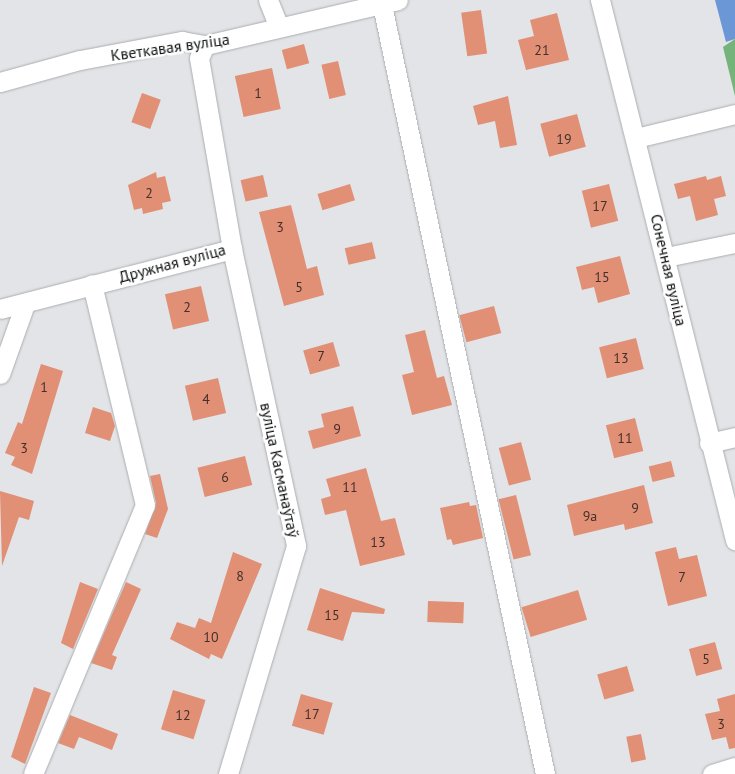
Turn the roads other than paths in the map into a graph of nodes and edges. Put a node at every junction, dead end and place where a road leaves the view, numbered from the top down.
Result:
1 (268, 0) edge
2 (600, 0) edge
3 (390, 2) edge
4 (279, 27) junction
5 (205, 45) junction
6 (0, 82) edge
7 (735, 114) edge
8 (636, 138) junction
9 (735, 243) edge
10 (232, 249) junction
11 (666, 257) junction
12 (92, 284) junction
13 (25, 304) junction
14 (0, 309) edge
15 (0, 374) edge
16 (735, 437) edge
17 (709, 443) junction
18 (735, 540) edge
19 (735, 767) edge
20 (33, 774) edge
21 (228, 774) edge
22 (545, 774) edge
23 (712, 774) edge

1 - 4 street
2 - 8 street, Сонечная вуліца
3 - 4 street, Кветкавая вуліца
3 - 22 street
4 - 5 street, Кветкавая вуліца
5 - 6 street, Кветкавая вуліца
5 - 10 street, Дружная вуліца
7 - 8 street
8 - 11 street, Сонечная вуліца
9 - 11 street
10 - 12 street, Дружная вуліца
10 - 21 street, вуліца Касманаўтаў
11 - 17 street, Сонечная вуліца
12 - 13 street, Дружная вуліца
12 - 20 street
13 - 14 street, Дружная вуліца
13 - 15 street
16 - 17 street
17 - 18 street, Сонечная вуліца
19 - 23 street

